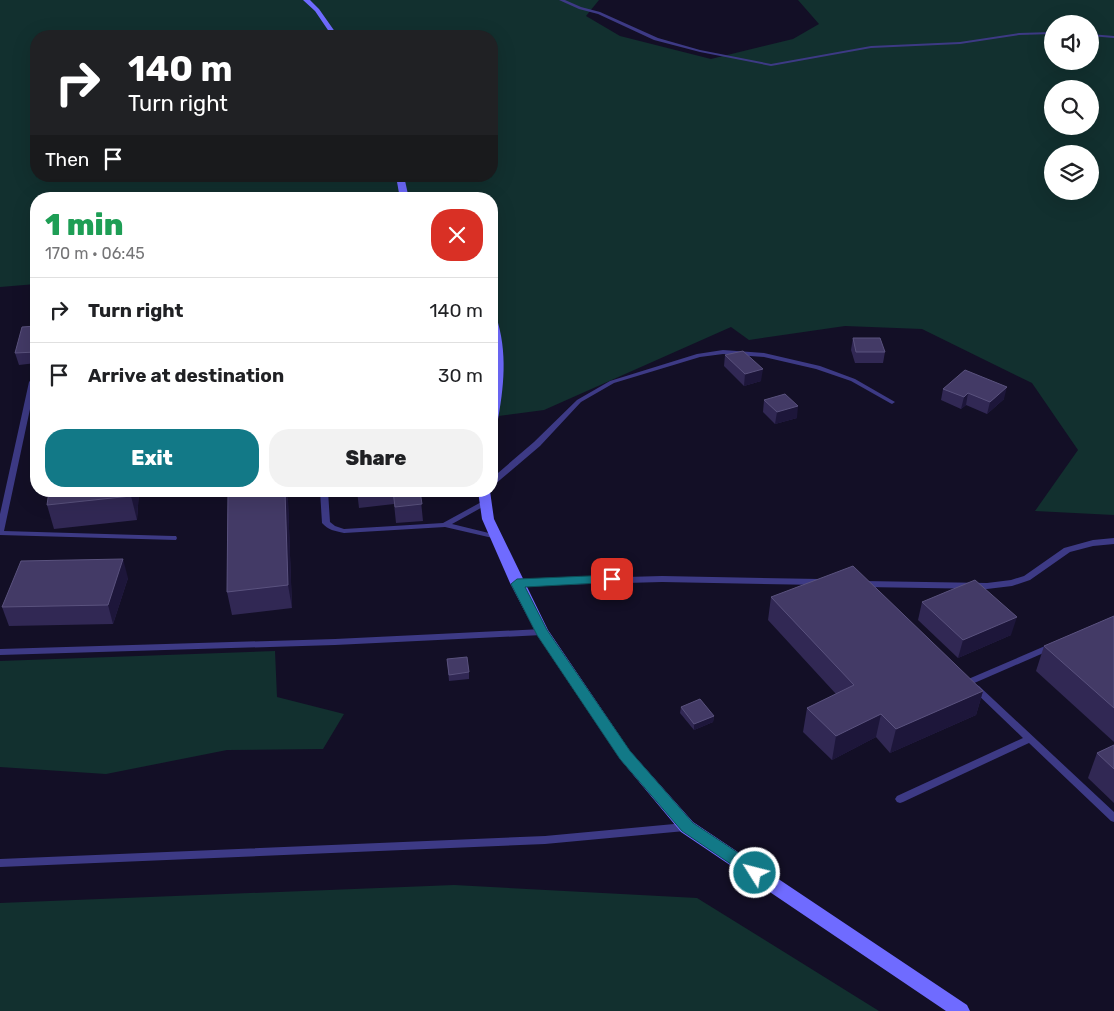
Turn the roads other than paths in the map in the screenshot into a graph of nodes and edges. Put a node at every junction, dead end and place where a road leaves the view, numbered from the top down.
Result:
1 (306, 0) edge
2 (561, 0) edge
3 (331, 30) edge
4 (1044, 33) edge
5 (1099, 36) edge
6 (1114, 37) edge
7 (498, 348) edge
8 (30, 391) edge
9 (498, 393) edge
10 (892, 402) dead end
11 (498, 477) edge
12 (324, 497) edge
13 (484, 497) edge
14 (485, 497) edge
15 (445, 525) junction
16 (0, 533) edge
17 (497, 537) junction
18 (173, 538) dead end
19 (1114, 541) edge
20 (825, 582) edge
21 (851, 583) edge
22 (517, 584) junction
23 (542, 632) junction
24 (1060, 643) edge
25 (0, 652) edge
26 (1030, 739) junction
27 (900, 799) dead end
28 (1114, 818) edge
29 (687, 827) junction
30 (0, 863) edge
31 (961, 1011) edge

1 - 3 main road
2 - 4 lane
5 - 6 lane
7 - 9 main road
8 - 16 lane
10 - 11 lane
12 - 15 lane
13 - 15 lane
14 - 17 main road
15 - 17 lane
16 - 18 lane
17 - 22 main road
19 - 21 lane
20 - 22 lane
22 - 23 main road
23 - 25 lane
23 - 29 main road
24 - 26 lane
26 - 27 lane
26 - 28 lane
29 - 30 lane
29 - 31 main road

